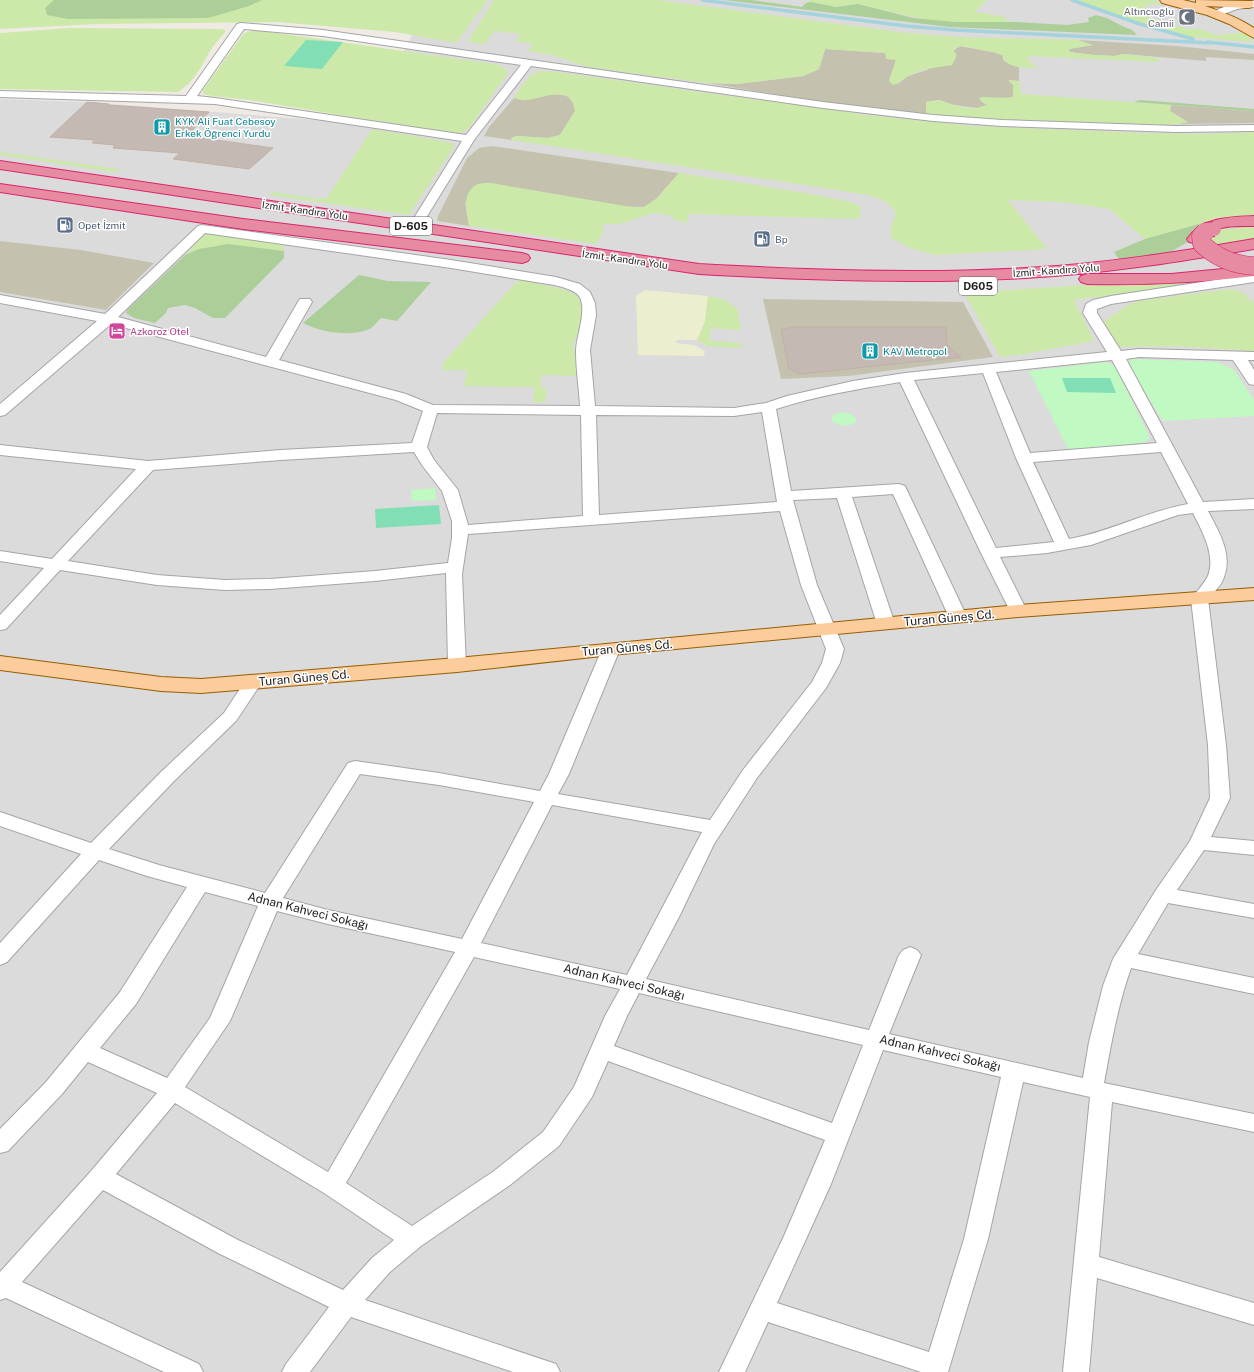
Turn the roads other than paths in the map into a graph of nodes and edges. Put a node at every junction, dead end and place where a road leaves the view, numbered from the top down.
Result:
1 (1166, 0) edge
2 (1185, 1) edge
3 (1251, 9) edge
4 (1225, 13) junction
5 (1254, 26) edge
6 (1254, 34) edge
7 (528, 63) junction
8 (0, 94) edge
9 (189, 98) junction
10 (1254, 128) edge
11 (470, 140) junction
12 (0, 161) edge
13 (0, 165) edge
14 (36, 170) junction
15 (0, 177) edge
16 (0, 188) edge
17 (1254, 222) edge
18 (415, 226) junction
19 (1254, 244) edge
20 (1254, 256) edge
21 (532, 259) junction
22 (1149, 261) junction
23 (1254, 266) edge
24 (1254, 272) edge
25 (786, 274) joint
26 (1254, 278) edge
27 (1080, 279) junction
28 (700, 280) joint
29 (0, 299) edge
30 (305, 302) dead end
31 (108, 318) junction
32 (1117, 355) junction
33 (1238, 356) junction
34 (1254, 356) edge
35 (271, 361) junction
36 (988, 369) junction
37 (905, 377) junction
38 (1254, 381) edge
39 (768, 407) junction
40 (431, 409) junction
41 (588, 411) junction
42 (0, 412) edge
43 (419, 447) junction
44 (1167, 447) junction
45 (0, 450) edge
46 (1024, 458) junction
47 (148, 466) junction
48 (843, 493) junction
49 (785, 501) junction
50 (1254, 504) edge
51 (1199, 507) junction
52 (591, 520) junction
53 (460, 530) junction
54 (1064, 545) junction
55 (989, 553) junction
56 (0, 556) edge
57 (57, 564) junction
58 (456, 566) junction
59 (1254, 594) edge
60 (1199, 599) junction
61 (1018, 611) junction
62 (958, 617) junction
63 (0, 624) edge
64 (886, 624) junction
65 (828, 629) junction
66 (611, 649) junction
67 (0, 663) edge
68 (457, 665) junction
69 (253, 682) junction
70 (546, 798) junction
71 (4, 826) edge
72 (715, 828) junction
73 (1199, 843) junction
74 (1254, 848) edge
75 (94, 851) junction
76 (200, 884) junction
77 (1163, 895) junction
78 (270, 902) junction
79 (1254, 911) edge
80 (468, 948) junction
81 (910, 955) dead end
82 (0, 957) edge
83 (1124, 959) junction
84 (633, 984) junction
85 (1254, 986) edge
86 (876, 1038) junction
87 (602, 1050) junction
88 (85, 1051) junction
89 (1014, 1070) junction
90 (171, 1090) junction
91 (1097, 1090) junction
92 (1254, 1123) edge
93 (839, 1134) junction
94 (0, 1144) edge
95 (100, 1177) junction
96 (332, 1186) junction
97 (412, 1239) junction
98 (1086, 1264) junction
99 (1, 1285) edge
100 (346, 1304) junction
101 (762, 1309) junction
102 (1254, 1314) edge
103 (190, 1372) edge
104 (295, 1372) edge
105 (545, 1372) edge
106 (732, 1372) edge
107 (1076, 1372) edge

1 - 4 main road
2 - 3 main road
2 - 4 main road
3 - 4 street
4 - 5 main road
4 - 6 main road
7 - 9 street
7 - 10 street
7 - 11 street
8 - 9 street
9 - 11 street
11 - 18 street
12 - 14 highway
13 - 14 highway, İzmit - Kandıra Yolu / D-605
14 - 18 highway, İzmit - Kandıra Yolu / D-605
15 - 21 highway, İzmit - Kandıra Yolu / D-605
16 - 21 highway
17 - 22 highway
17 - 23 highway, bridge
18 - 25 highway, İzmit - Kandıra Yolu / D-605
19 - 22 highway, İzmit - Kandıra Yolu / D605
20 - 27 highway, İzmit - Kandıra Yolu / D605
21 - 28 highway, İzmit - Kandıra Yolu / D-605
22 - 25 highway, İzmit - Kandıra Yolu / D605
24 - 27 highway
26 - 32 street
27 - 28 highway, İzmit - Kandıra Yolu / D605
29 - 31 street
30 - 35 street
31 - 35 street
31 - 41 street
31 - 42 street
32 - 33 street
32 - 36 street
32 - 44 street
33 - 34 street
33 - 38 street
35 - 40 street
36 - 37 street
36 - 46 street
37 - 39 street
37 - 55 street
39 - 41 street
39 - 49 street
40 - 41 street
40 - 43 street
41 - 52 street
43 - 47 street
43 - 53 street
44 - 46 street
44 - 51 street
45 - 47 street
46 - 54 street
47 - 57 street
48 - 49 street
48 - 62 street
48 - 64 street
49 - 52 street
49 - 65 street
50 - 51 street
51 - 54 street
51 - 60 street
52 - 53 street
53 - 58 street
54 - 55 street
55 - 61 street
56 - 57 street
57 - 58 street
57 - 63 street
58 - 68 street
59 - 60 main road, Turan Güneş Cd.
60 - 61 main road, Turan Güneş Cd.
60 - 73 street
61 - 62 main road, Turan Güneş Cd.
62 - 64 main road, Turan Güneş Cd.
64 - 65 main road, Turan Güneş Cd.
65 - 66 main road, Turan Güneş Cd.
65 - 72 street
66 - 68 main road, Turan Güneş Cd.
66 - 70 street
67 - 69 main road, Turan Güneş Cd.
68 - 69 main road, Turan Güneş Cd.
69 - 75 street
70 - 72 street
70 - 78 street
70 - 80 street
71 - 75 street, Adnan Kahveci Sokağı
72 - 84 street
73 - 74 street
73 - 77 street
75 - 76 street, Adnan Kahveci Sokağı
75 - 82 street
76 - 78 street, Adnan Kahveci Sokağı
76 - 88 street
77 - 79 street
77 - 83 street
78 - 80 street, Adnan Kahveci Sokağı
78 - 90 street
80 - 84 street, Adnan Kahveci Sokağı
80 - 96 street
81 - 86 street
83 - 85 street
83 - 91 street
84 - 86 street, Adnan Kahveci Sokağı
84 - 87 street
86 - 89 street, Adnan Kahveci Sokağı
86 - 93 street
87 - 93 street
87 - 97 street
88 - 90 street
88 - 94 street
89 - 91 street, Adnan Kahveci Sokağı
89 - 101 street
90 - 95 street
90 - 96 street
91 - 92 street, Adnan Kahveci Sokağı
91 - 98 street
93 - 101 street
95 - 99 street
95 - 100 street
96 - 97 street
97 - 100 street
98 - 102 street
98 - 107 street
99 - 103 street
100 - 104 street
100 - 105 street
101 - 106 street

